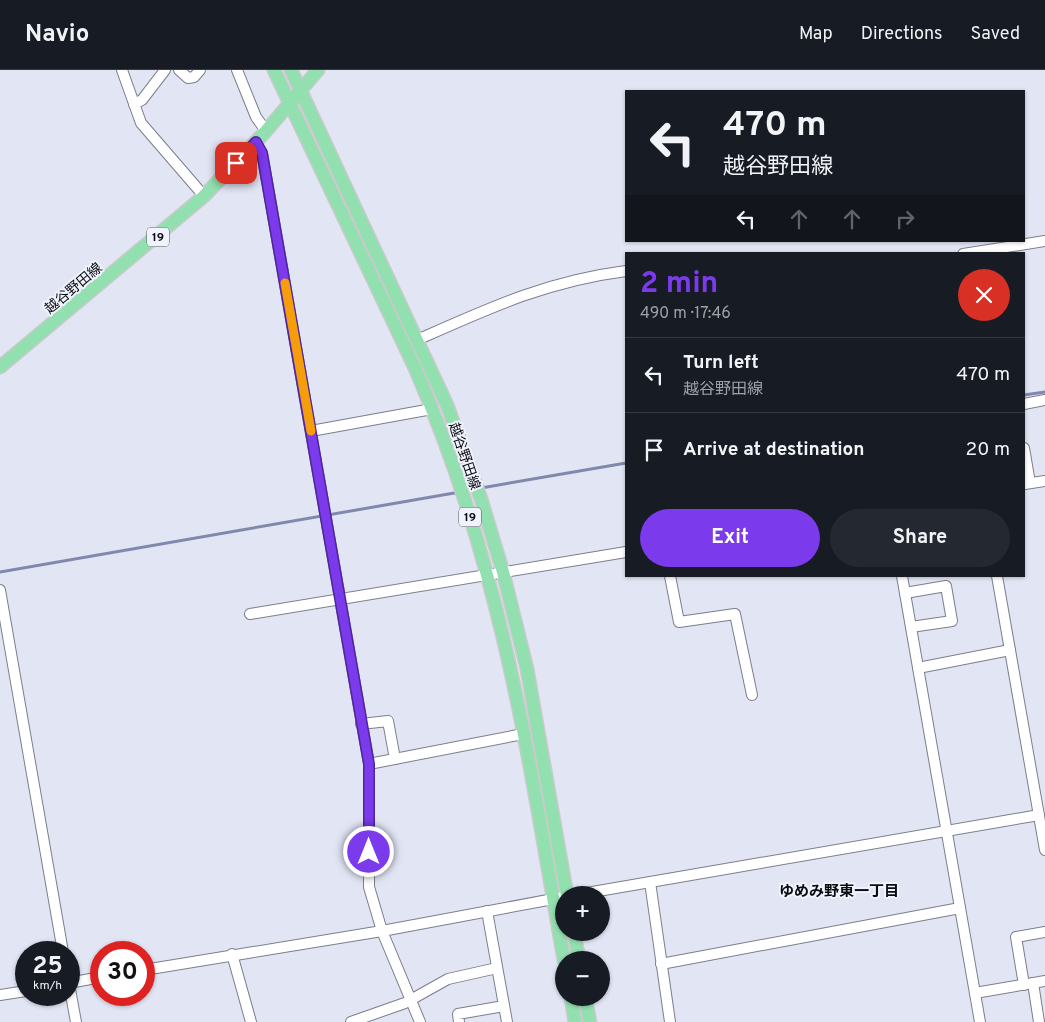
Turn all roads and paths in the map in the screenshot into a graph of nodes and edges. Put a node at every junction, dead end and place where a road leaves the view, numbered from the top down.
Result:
1 (122, 70) edge
2 (165, 70) edge
3 (179, 70) edge
4 (200, 70) edge
5 (237, 70) edge
6 (274, 70) edge
7 (291, 70) edge
8 (318, 70) edge
9 (301, 90) junction
10 (290, 102) junction
11 (134, 104) junction
12 (266, 131) junction
13 (256, 142) junction
14 (204, 196) junction
15 (1045, 241) edge
16 (976, 252) edge
17 (625, 271) edge
18 (417, 340) junction
19 (0, 368) edge
20 (1045, 400) edge
21 (1025, 404) edge
22 (432, 409) junction
23 (311, 431) junction
24 (1025, 460) edge
25 (1045, 481) edge
26 (1027, 484) edge
27 (625, 552) edge
28 (503, 572) junction
29 (487, 574) junction
30 (670, 577) edge
31 (902, 577) edge
32 (997, 577) edge
33 (0, 590) edge
34 (905, 593) junction
35 (338, 599) junction
36 (250, 614) dead end
37 (911, 627) junction
38 (1010, 650) junction
39 (11, 655) junction
40 (0, 658) edge
41 (918, 668) junction
42 (752, 695) dead end
43 (362, 724) junction
44 (524, 734) junction
45 (395, 759) junction
46 (369, 764) junction
47 (1039, 815) junction
48 (947, 832) junction
49 (1045, 850) edge
50 (650, 882) junction
51 (556, 886) edge
52 (565, 886) edge
53 (610, 889) edge
54 (555, 899) edge
55 (960, 908) junction
56 (487, 911) junction
57 (382, 931) junction
58 (1045, 932) edge
59 (61, 941) edge
60 (232, 954) junction
61 (661, 964) junction
62 (155, 968) edge
63 (497, 968) junction
64 (1045, 981) edge
65 (1028, 984) junction
66 (15, 992) edge
67 (976, 993) junction
68 (0, 995) edge
69 (412, 999) junction
70 (73, 1006) edge
71 (504, 1006) junction
72 (572, 1006) edge
73 (587, 1006) edge
74 (76, 1022) edge
75 (251, 1022) edge
76 (351, 1022) edge
77 (420, 1022) edge
78 (460, 1022) edge
79 (507, 1022) edge
80 (575, 1022) edge
81 (590, 1022) edge
82 (670, 1022) edge
83 (980, 1022) edge
84 (1039, 1022) edge

1 - 11 street
2 - 11 street
3 - 4 street
5 - 12 street
6 - 10 main road, 越谷野田線 / 19
7 - 9 main road, 越谷野田線 / 19
8 - 9 main road
9 - 10 main road, 越谷野田線 / 19
9 - 18 main road, 越谷野田線 / 19
10 - 12 main road, 越谷野田線 / 19
10 - 22 main road, 越谷野田線 / 19
11 - 14 street
12 - 13 main road, 越谷野田線 / 19
13 - 14 main road, 越谷野田線 / 19
13 - 23 street
14 - 19 main road, 越谷野田線 / 19
15 - 16 street
17 - 18 street
18 - 28 main road, 越谷野田線 / 19
20 - 21 street
22 - 23 street
22 - 29 main road, 越谷野田線 / 19
23 - 35 street
24 - 26 street
25 - 26 street
27 - 28 street
28 - 29 street
28 - 52 main road, 越谷野田線 / 19
29 - 35 street
29 - 44 main road, 越谷野田線 / 19
30 - 42 street
31 - 34 street
32 - 38 street
33 - 39 street
34 - 37 street
34 - 37 street
35 - 36 street
35 - 43 street
37 - 41 street
38 - 41 street
38 - 47 street
39 - 40 street
39 - 59 street
41 - 48 street
43 - 45 street
43 - 46 street
44 - 45 street
44 - 51 main road, 越谷野田線 / 19
45 - 46 street
46 - 57 street
47 - 48 street
47 - 49 street
48 - 50 street
48 - 55 street
50 - 53 street
50 - 61 street
54 - 56 street
55 - 61 street
55 - 67 street
56 - 57 street
56 - 63 street
57 - 60 street
57 - 69 street
58 - 65 street
60 - 62 street
60 - 75 street
61 - 82 street
63 - 69 street
63 - 71 street
64 - 65 street
65 - 67 street
65 - 84 street
66 - 68 street
67 - 83 street
69 - 76 street
69 - 77 street
70 - 74 street
71 - 78 street
71 - 79 street
72 - 80 main road
73 - 81 main road

